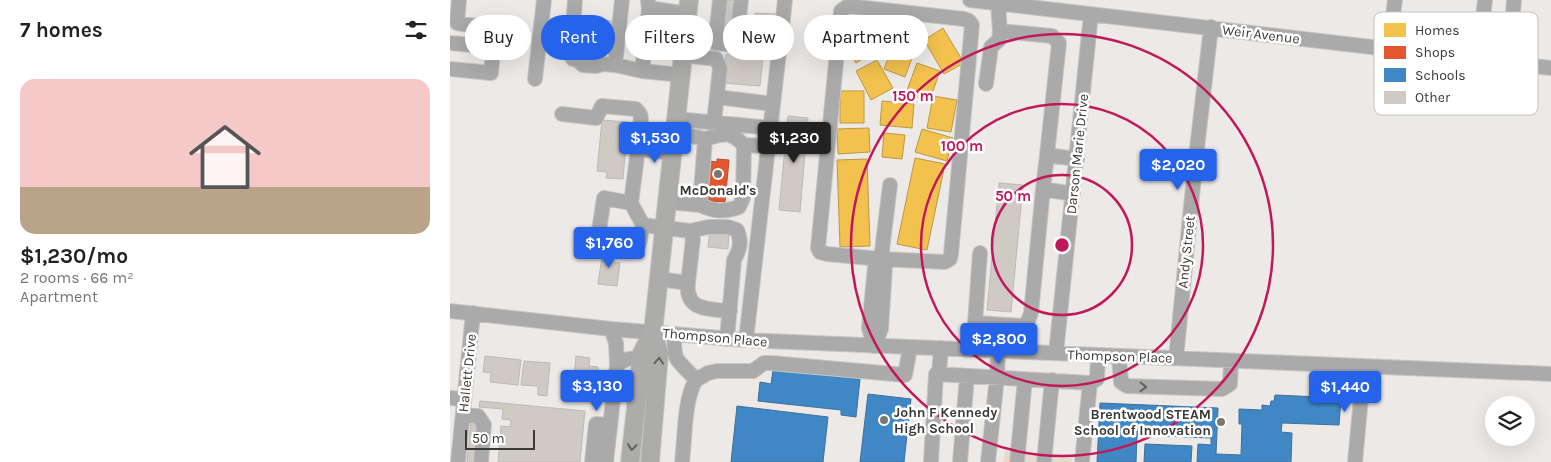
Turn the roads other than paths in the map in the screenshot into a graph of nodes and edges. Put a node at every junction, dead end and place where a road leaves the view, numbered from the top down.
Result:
1 (460, 0) edge
2 (544, 0) edge
3 (575, 0) edge
4 (622, 0) edge
5 (782, 0) edge
6 (970, 0) edge
7 (995, 2) edge
8 (648, 4) edge
9 (688, 7) edge
10 (1091, 14) junction
11 (457, 24) junction
12 (465, 25) edge
13 (1210, 27) junction
14 (1000, 31) junction
15 (453, 43) edge
16 (1374, 48) edge
17 (492, 60) edge
18 (682, 60) edge
19 (713, 60) edge
20 (595, 61) junction
21 (1538, 66) edge
22 (1551, 68) edge
23 (450, 69) edge
24 (642, 70) junction
25 (681, 75) junction
26 (535, 79) dead end
27 (986, 84) dead end
28 (717, 97) junction
29 (773, 104) junction
30 (562, 114) dead end
31 (714, 122) junction
32 (676, 126) junction
33 (771, 128) junction
34 (705, 139) junction
35 (744, 145) junction
36 (769, 146) junction
37 (638, 149) junction
38 (673, 153) junction
39 (1047, 155) junction
40 (1077, 158) junction
41 (890, 185) dead end
42 (1043, 189) junction
43 (1073, 194) junction
44 (667, 202) junction
45 (631, 203) junction
46 (700, 206) junction
47 (739, 206) junction
48 (761, 212) junction
49 (643, 225) junction
50 (665, 228) junction
51 (690, 231) junction
52 (980, 253) dead end
53 (881, 259) junction
54 (659, 279) junction
55 (688, 283) junction
56 (450, 311) edge
57 (730, 311) junction
58 (473, 313) junction
59 (975, 323) junction
60 (611, 329) junction
61 (654, 332) junction
62 (674, 334) junction
63 (727, 339) junction
64 (746, 340) junction
65 (874, 346) junction
66 (910, 348) junction
67 (941, 348) junction
68 (971, 350) junction
69 (998, 351) junction
70 (1056, 354) junction
71 (1098, 356) junction
72 (1119, 357) junction
73 (1176, 358) junction
74 (641, 359) junction
75 (1231, 361) junction
76 (617, 365) junction
77 (1364, 366) junction
78 (938, 374) junction
79 (1551, 374) edge
80 (967, 376) junction
81 (997, 377) junction
82 (1025, 379) junction
83 (696, 380) junction
84 (1052, 380) junction
85 (1090, 383) junction
86 (457, 398) edge
87 (463, 415) junction
88 (610, 425) junction
89 (455, 460) edge
90 (481, 462) edge
91 (592, 462) edge
92 (606, 462) edge
93 (630, 462) edge
94 (650, 462) edge
95 (682, 462) edge
96 (931, 462) edge
97 (960, 462) edge
98 (988, 462) edge
99 (1017, 462) edge
100 (1044, 462) edge
101 (1082, 462) edge
102 (1355, 462) edge

1 - 11 street
2 - 26 street
3 - 20 street
4 - 20 street
5 - 29 street
6 - 7 street, Weir Avenue
7 - 10 street, Weir Avenue
7 - 14 street
8 - 9 street
8 - 24 street
10 - 13 street, Weir Avenue
10 - 40 street, Darson Marie Drive
11 - 12 street
11 - 15 street
13 - 16 street, Weir Avenue
13 - 73 street, Andy Street
14 - 27 street
14 - 39 street
17 - 23 street
18 - 25 main road
19 - 28 street
20 - 24 street
21 - 22 street, Weir Avenue
24 - 25 street
25 - 32 main road
28 - 29 street
28 - 31 street
29 - 33 street
30 - 37 street
31 - 32 street
31 - 33 street
32 - 34 street
32 - 38 main road
33 - 36 street
34 - 35 street
34 - 46 street
35 - 36 street
35 - 47 street
36 - 48 street
37 - 38 street
37 - 45 street
38 - 44 main road
39 - 40 street
39 - 42 street
40 - 43 street, Darson Marie Drive
41 - 53 street
42 - 43 street
42 - 59 street
43 - 70 street, Darson Marie Drive
44 - 46 street
44 - 50 main road
45 - 49 street
45 - 49 street
46 - 47 street
47 - 48 street
48 - 64 street
49 - 50 street
50 - 51 street
50 - 54 main road
51 - 55 street
51 - 57 street
52 - 59 street
53 - 53 street
53 - 65 street
54 - 55 street
54 - 61 main road
55 - 57 street
56 - 58 street, Thompson Place
57 - 63 street
58 - 60 street, Thompson Place
58 - 86 street, Hallett Drive
59 - 68 street
60 - 61 street, Thompson Place
60 - 76 street
61 - 62 street, Thompson Place
61 - 74 main road
94 -> 61 main road
62 - 63 street, Thompson Place
62 - 83 street
63 - 64 street, Thompson Place
64 - 65 street, Thompson Place
65 - 66 street, Thompson Place
66 - 67 street, Thompson Place
66 - 83 street
67 - 68 street, Thompson Place
67 - 78 street
68 - 69 street, Thompson Place
69 - 70 street, Thompson Place
69 - 81 street
70 - 71 street, Thompson Place
71 - 72 street, Thompson Place
71 - 85 street
72 - 73 street, Thompson Place
72 -> 75 street
73 - 75 street, Thompson Place
74 - 76 street
74 -> 93 main road
75 - 77 street, Thompson Place
76 - 88 street
77 - 79 street, Thompson Place
77 - 102 street
78 - 80 street
78 - 96 street
80 - 81 street
80 - 97 street
81 - 82 street
81 - 98 street
82 - 84 street
82 - 99 street
83 - 95 street
84 - 85 street
84 - 100 street
85 - 101 street
86 - 87 street, Hallett Drive
87 - 89 street, Hallett Drive
87 - 90 street
88 - 91 street
88 - 92 street

